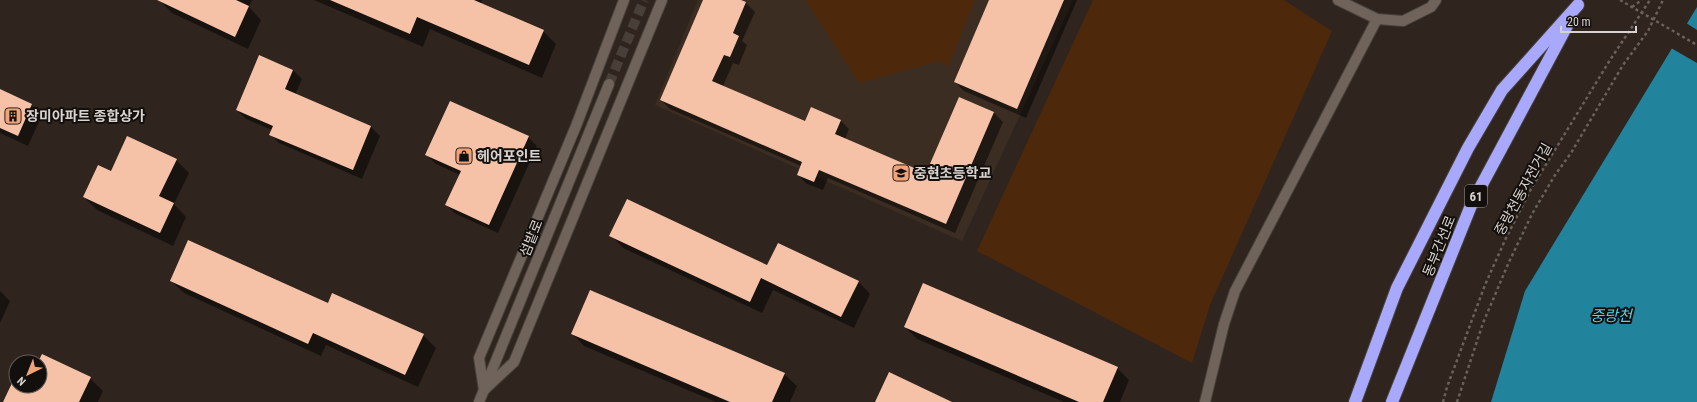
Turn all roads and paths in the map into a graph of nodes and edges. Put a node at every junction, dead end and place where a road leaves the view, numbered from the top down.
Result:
1 (624, 0) edge
2 (662, 0) edge
3 (1338, 0) edge
4 (1436, 0) edge
5 (1620, 0) edge
6 (1642, 0) edge
7 (1650, 0) edge
8 (1664, 0) edge
9 (1579, 2) edge
10 (1632, 7) junction
11 (1377, 19) junction
12 (1697, 45) edge
13 (609, 84) tunnel mouth
14 (484, 390) junction
15 (479, 402) edge
16 (1205, 402) edge
17 (1355, 402) edge
18 (1392, 402) edge
19 (1443, 402) edge
20 (1457, 402) edge

1 - 14 main road
2 - 14 main road
3 - 11 main road
4 - 11 main road
5 - 10 path, bridge
6 - 10 path
7 - 19 path, 중랑천동자전거길
8 - 20 path
9 - 17 highway
9 - 18 highway, 동부간선로 / 61
10 - 12 path, bridge
11 - 16 main road
13 - 14 main road, 섬밭로
14 - 15 main road, 섬밭로

